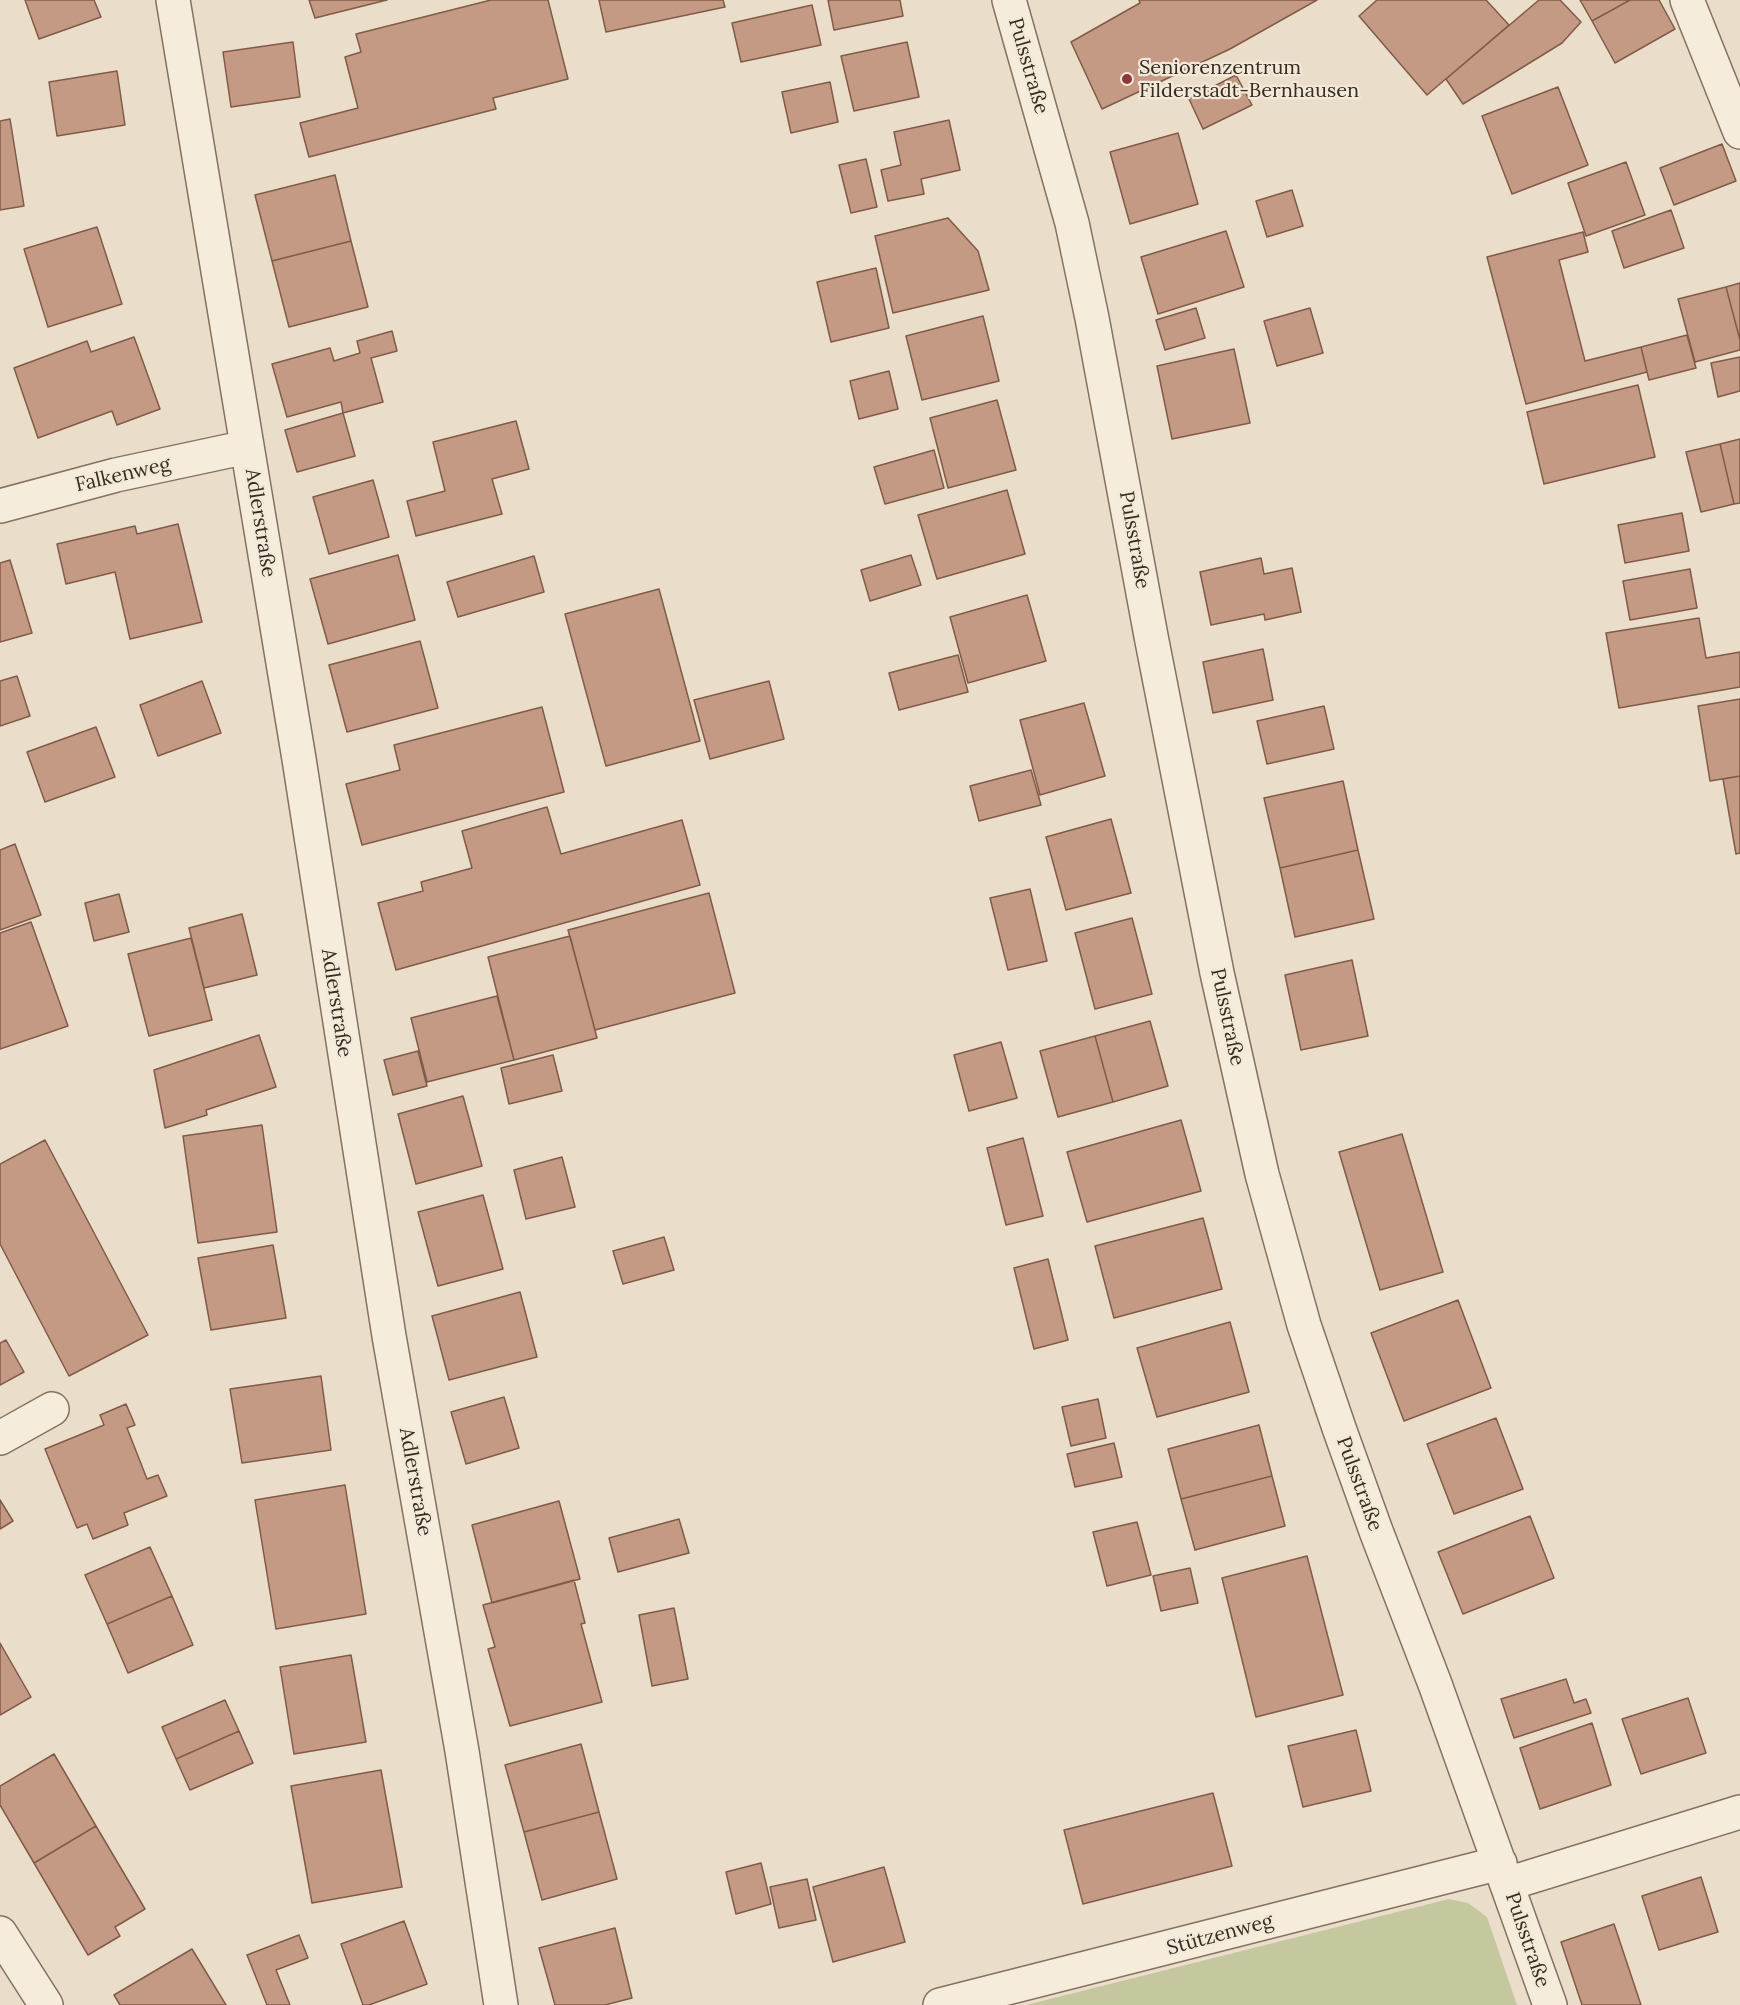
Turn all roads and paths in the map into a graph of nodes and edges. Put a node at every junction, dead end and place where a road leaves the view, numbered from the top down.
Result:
1 (173, 0) edge
2 (1009, 0) edge
3 (1687, 0) edge
4 (1740, 132) edge
5 (247, 447) junction
6 (0, 506) edge
7 (52, 1409) dead end
8 (0, 1438) edge
9 (1740, 1812) edge
10 (1504, 1874) junction
11 (0, 1934) edge
12 (46, 2005) edge
13 (501, 2005) edge
14 (939, 2005) edge
15 (1550, 2005) edge

1 - 5 street, Adlerstraße
2 - 10 street, Pulsstraße
3 - 4 street
5 - 6 street, Falkenweg
5 - 13 street, Adlerstraße
7 - 8 street
9 - 10 street, Stützenweg
10 - 14 street, Stützenweg
10 - 15 street, Pulsstraße
11 - 12 street

